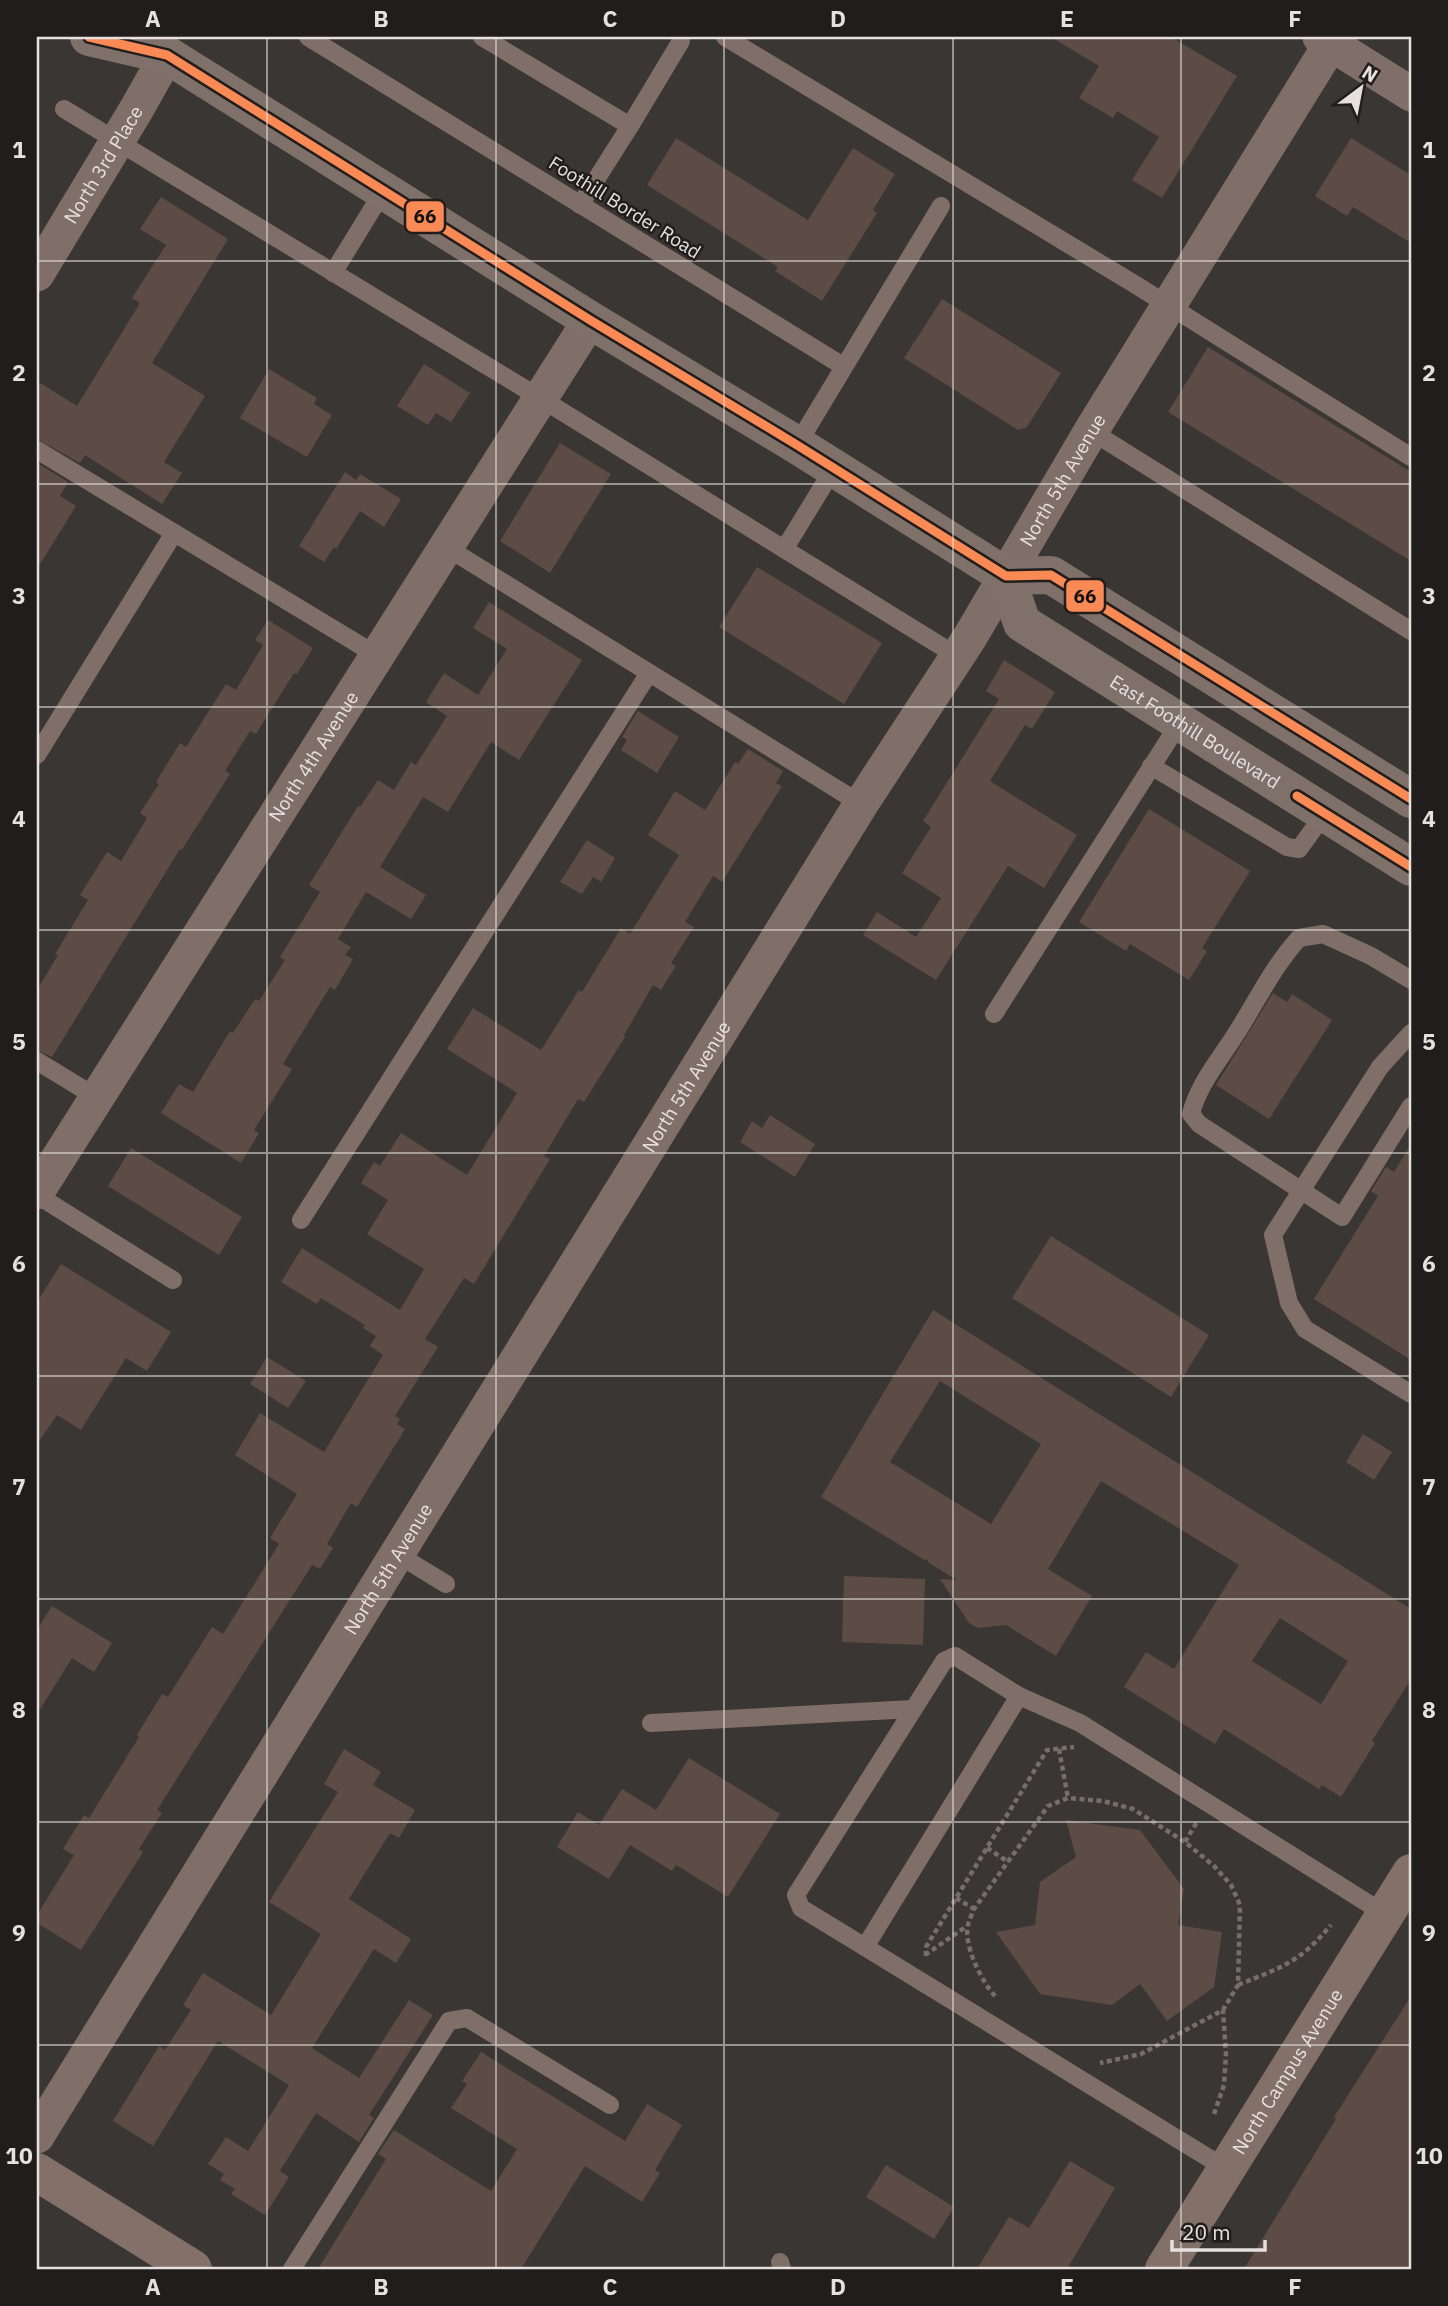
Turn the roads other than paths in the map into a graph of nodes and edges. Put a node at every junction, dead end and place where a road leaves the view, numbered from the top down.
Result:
1 (89, 37) edge
2 (308, 37) edge
3 (482, 37) edge
4 (725, 37) edge
5 (1328, 39) edge
6 (681, 41) dead end
7 (331, 43) edge
8 (160, 46) edge
9 (1411, 94) edge
10 (64, 109) dead end
11 (630, 127) junction
12 (117, 141) junction
13 (384, 190) junction
14 (580, 205) junction
15 (941, 206) dead end
16 (333, 273) junction
17 (37, 274) edge
18 (1168, 305) junction
19 (590, 320) junction
20 (843, 366) junction
21 (540, 398) junction
22 (1091, 431) junction
23 (797, 445) junction
24 (37, 450) edge
25 (1411, 457) edge
26 (834, 468) junction
27 (174, 533) junction
28 (446, 547) junction
29 (785, 548) junction
30 (1006, 576) junction
31 (1411, 631) edge
32 (378, 656) junction
33 (957, 656) junction
34 (649, 673) junction
35 (1180, 722) junction
36 (37, 755) edge
37 (1151, 766) junction
38 (1411, 799) edge
39 (861, 804) junction
40 (1325, 813) junction
41 (1411, 867) edge
42 (1411, 980) edge
43 (994, 1014) dead end
44 (1411, 1033) edge
45 (37, 1061) edge
46 (96, 1097) junction
47 (1411, 1106) edge
48 (1301, 1191) junction
49 (37, 1194) edge
50 (301, 1220) dead end
51 (173, 1280) dead end
52 (1411, 1394) edge
53 (397, 1554) junction
54 (446, 1584) dead end
55 (1019, 1696) junction
56 (912, 1709) junction
57 (652, 1723) dead end
58 (1411, 1872) edge
59 (1385, 1914) junction
60 (865, 1947) junction
61 (610, 2105) dead end
62 (37, 2136) edge
63 (1225, 2168) junction
64 (37, 2172) edge
65 (194, 2269) edge
66 (292, 2269) edge
67 (1164, 2269) edge

1 - 8 main road
2 - 7 lane, Foothill Border Road
3 - 11 lane
4 - 18 lane
5 - 9 street
5 - 18 street, North 5th Avenue
6 - 11 lane
7 - 14 lane, Foothill Border Road
8 - 12 street, North 3rd Place
8 - 13 main road
10 - 12 lane
11 - 14 lane
12 - 16 lane
12 - 17 street, North 3rd Place
13 - 16 lane
13 - 19 main road
14 - 20 lane, Foothill Border Road
15 - 20 lane
16 - 21 lane
18 - 22 street, North 5th Avenue
18 - 25 lane
19 - 21 street, North 4th Avenue
19 - 23 main road
20 - 23 lane
21 - 28 street, North 4th Avenue
21 - 29 lane
22 - 30 street, North 5th Avenue
22 - 31 lane
23 - 26 main road
24 - 27 lane
26 - 29 lane
26 - 30 main road
27 - 32 lane
27 - 36 lane
28 - 32 street, North 4th Avenue
28 - 34 lane
29 - 33 lane
30 - 33 street, North 5th Avenue
30 - 35 main road, East Foothill Boulevard
30 - 38 main road
32 - 46 street, North 4th Avenue
33 - 39 street, North 5th Avenue
34 - 39 lane
34 - 50 lane
35 - 37 lane
35 - 40 main road, East Foothill Boulevard
37 - 40 lane
37 - 43 lane
39 - 53 street, North 5th Avenue
40 - 41 main road, East Foothill Boulevard
42 - 48 lane
44 - 48 lane
45 - 46 lane
46 - 49 street, North 4th Avenue
47 - 48 lane
48 - 52 lane
49 - 51 lane
53 - 54 lane
53 - 62 street, North 5th Avenue
55 - 56 lane
55 - 59 lane
55 - 60 lane
56 - 57 lane
56 - 60 lane
58 - 59 street, North Campus Avenue
59 - 63 street, North Campus Avenue
60 - 63 lane
61 - 66 lane
63 - 67 street, North Campus Avenue
64 - 65 street

